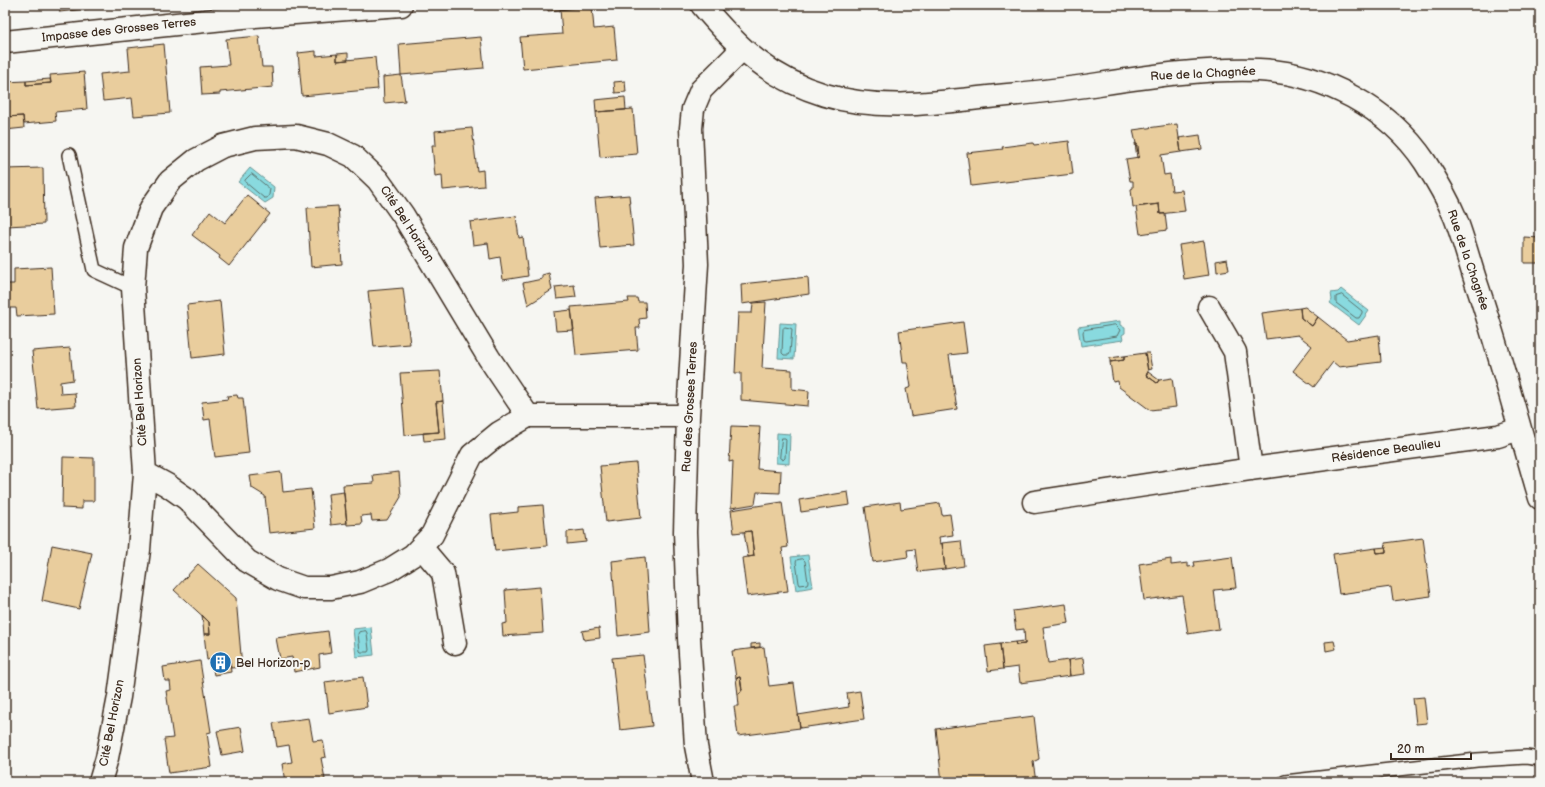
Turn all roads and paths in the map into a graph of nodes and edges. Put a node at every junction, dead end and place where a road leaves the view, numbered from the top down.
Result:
1 (401, 5) edge
2 (702, 5) edge
3 (5, 42) edge
4 (742, 50) junction
5 (69, 155) dead end
6 (133, 288) junction
7 (1209, 306) dead end
8 (528, 416) junction
9 (688, 416) junction
10 (1519, 429) junction
11 (1252, 469) junction
12 (145, 473) junction
13 (1540, 498) edge
14 (1034, 502) dead end
15 (421, 547) junction
16 (455, 643) dead end
17 (1540, 759) edge
18 (100, 782) edge
19 (703, 782) edge
20 (1285, 782) edge

1 - 3 street, Impasse des Grosses Terres
2 - 4 street, Rue de la Chagnée
4 - 9 street, Rue des Grosses Terres
4 - 10 street, Rue de la Chagnée
5 - 6 lane
6 - 8 street, Cité Bel Horizon
6 - 12 street, Cité Bel Horizon
7 - 11 street
8 - 9 street
8 - 15 street
9 - 19 street, Rue des Grosses Terres
10 - 11 street, Résidence Beaulieu
10 - 13 street, Rue de la Chagnée
11 - 14 street, Résidence Beaulieu
12 - 15 street
12 - 18 street, Cité Bel Horizon
15 - 16 street
17 - 20 lane

